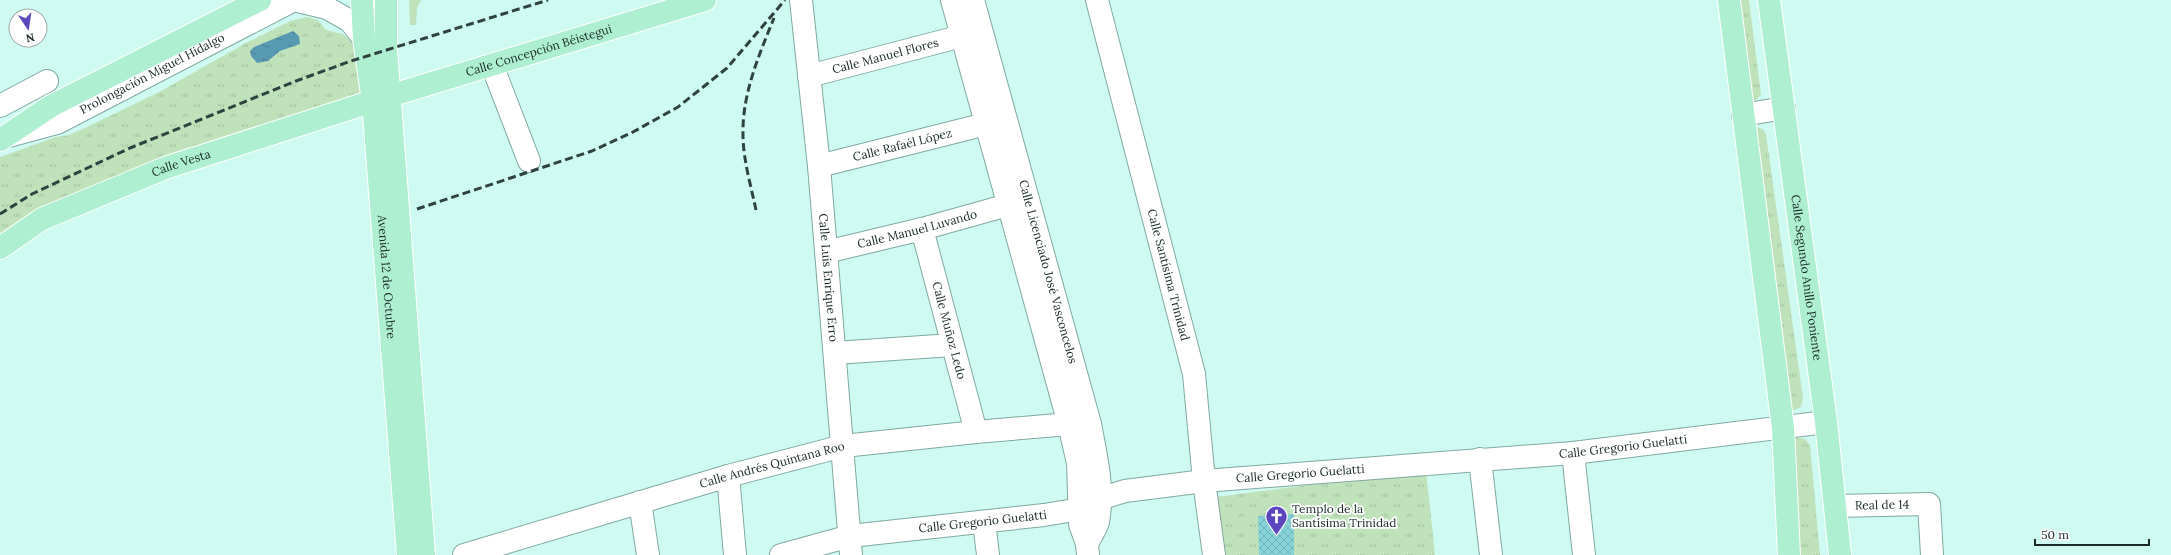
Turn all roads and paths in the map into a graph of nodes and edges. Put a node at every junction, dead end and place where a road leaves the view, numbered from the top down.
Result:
1 (260, 0) edge
2 (294, 0) edge
3 (362, 0) edge
4 (386, 0) edge
5 (705, 0) edge
6 (801, 0) edge
7 (952, 0) edge
8 (973, 0) edge
9 (1097, 0) edge
10 (1729, 0) edge
11 (1769, 0) edge
12 (962, 36) junction
13 (364, 39) junction
14 (492, 65) junction
15 (388, 68) junction
16 (809, 76) junction
17 (47, 81) dead end
18 (420, 87) junction
19 (382, 99) junction
20 (0, 106) edge
21 (1784, 108) junction
22 (1743, 114) junction
23 (986, 124) junction
24 (3, 138) edge
25 (529, 161) dead end
26 (819, 166) junction
27 (1008, 205) junction
28 (922, 229) junction
29 (0, 248) edge
30 (826, 252) junction
31 (952, 345) junction
32 (835, 353) junction
33 (1826, 422) junction
34 (1079, 424) junction
35 (1783, 428) junction
36 (976, 432) junction
37 (843, 446) junction
38 (1573, 453) junction
39 (1480, 459) junction
40 (728, 476) junction
41 (1204, 481) junction
42 (1099, 499) junction
43 (640, 502) junction
44 (1835, 506) junction
45 (1080, 509) junction
46 (984, 522) junction
47 (850, 546) edge
48 (1087, 550) edge
49 (408, 555) edge
50 (424, 555) edge
51 (464, 555) edge
52 (648, 555) edge
53 (735, 555) edge
54 (781, 555) edge
55 (988, 555) edge
56 (1214, 555) edge
57 (1491, 555) edge
58 (1584, 555) edge
59 (1790, 555) edge
60 (1840, 555) edge
61 (1932, 555) edge

1 - 24 main road, Prolongación Miguel Hidalgo
2 - 13 street
2 - 24 street, Prolongación Miguel Hidalgo
3 - 13 main road, Avenida 12 de Octubre
4 - 15 main road, Avenida 12 de Octubre
5 - 14 main road, Calle Concepción Béistegui
6 - 16 street, Calle Luis Enrique Erro
7 - 12 street, Calle Licenciado José Vasconcelos
8 - 34 street, Calle Licenciado José Vasconcelos
9 - 41 street, Calle Santísima Trinidad
10 - 22 main road
11 - 21 main road, Calle Segundo Anillo Poniente
12 - 16 street, Calle Manuel Flores
12 - 23 street, Calle Licenciado José Vasconcelos
13 - 19 main road, Avenida 12 de Octubre
14 - 18 main road, Calle Concepción Béistegui
14 - 25 street
15 - 18 street
15 - 19 main road, Avenida 12 de Octubre
16 - 26 street, Calle Luis Enrique Erro
17 - 20 street
18 - 19 main road, Calle Concepción Béistegui
19 - 29 main road, Calle Vesta
19 - 49 main road, Avenida 12 de Octubre
19 - 50 main road, Avenida 12 de Octubre
21 - 22 street
21 - 33 main road, Calle Segundo Anillo Poniente
22 - 35 main road
23 - 26 street, Calle Rafaél López
23 - 27 street, Calle Licenciado José Vasconcelos
26 - 30 street, Calle Luis Enrique Erro
27 - 28 street, Calle Manuel Luvando
27 - 34 street, Calle Licenciado José Vasconcelos
28 - 30 street, Calle Manuel Luvando
28 - 31 street, Calle Muñoz Ledo
30 - 32 street, Calle Luis Enrique Erro
31 - 32 street
31 - 36 street, Calle Muñoz Ledo
32 - 37 street, Calle Luis Enrique Erro
33 - 35 street, Calle Gregorio Guelatti
33 - 44 main road, Calle Segundo Anillo Poniente
34 - 36 street, Calle Andrés Quintana Roo
34 - 42 street, Calle Licenciado José Vasconcelos
34 - 45 street, Calle Licenciado José Vasconcelos
35 - 38 street, Calle Gregorio Guelatti
35 - 59 main road
36 - 37 street, Calle Andrés Quintana Roo
37 - 40 street, Calle Andrés Quintana Roo
37 - 47 street, Calle Luis Enrique Erro
38 - 39 street, Calle Gregorio Guelatti
38 - 58 street
39 - 41 street, Calle Gregorio Guelatti
39 - 57 street
40 - 43 street, Calle Andrés Quintana Roo
40 - 53 street
41 - 42 street, Calle Gregorio Guelatti
41 - 56 street, Calle Santísima Trinidad
42 - 45 street, Calle Gregorio Guelatti
42 - 48 street, Calle Licenciado José Vasconcelos
43 - 51 street, Calle Andrés Quintana Roo
43 - 52 street
44 - 60 main road, Calle Segundo Anillo Poniente
44 - 61 street, Real de 14
45 - 46 street, Calle Gregorio Guelatti
45 - 48 street, Calle Licenciado José Vasconcelos
46 - 47 street, Calle Gregorio Guelatti
46 - 55 street
47 - 54 street, Calle Gregorio Guelatti

